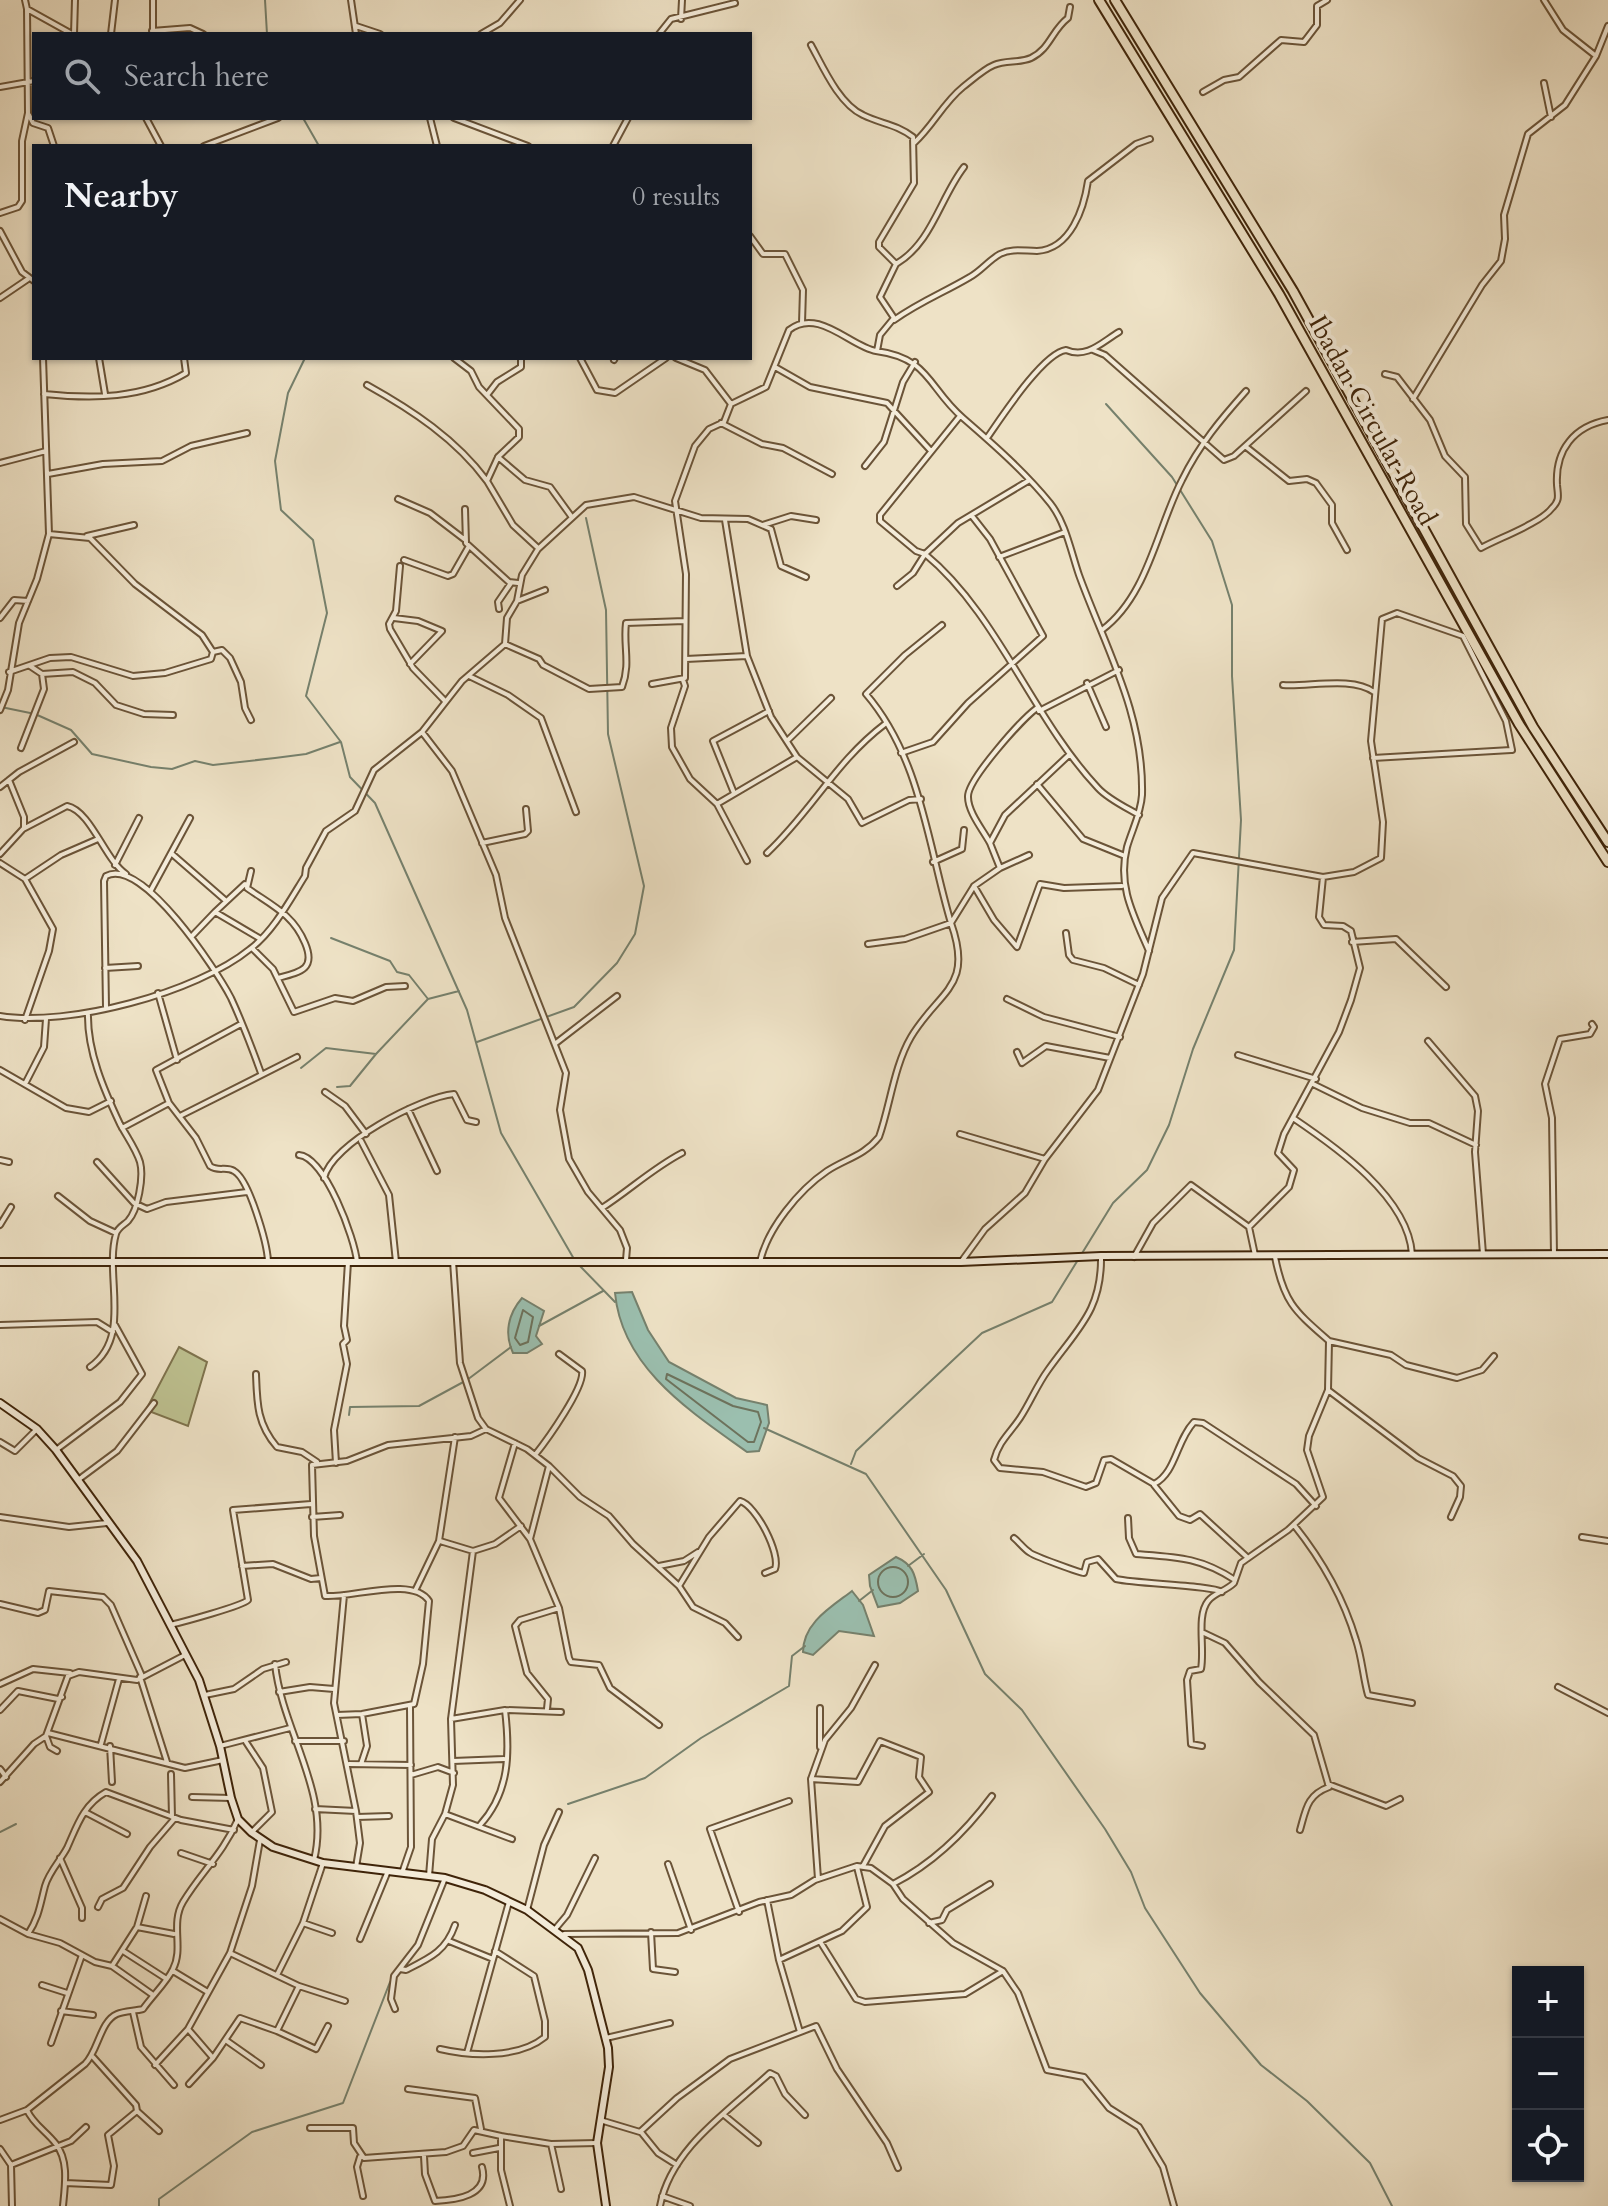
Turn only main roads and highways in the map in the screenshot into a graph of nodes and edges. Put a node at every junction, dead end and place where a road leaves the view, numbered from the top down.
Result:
1 (1099, 0) edge
2 (1115, 0) edge
3 (1608, 842) edge
4 (1608, 862) edge
5 (1608, 1254) edge
6 (0, 1262) edge
7 (0, 1403) edge
8 (606, 2206) edge

1 - 4 highway, Ibadan Circular Road
2 - 3 highway, Ibadan Circular Road
5 - 6 main road
7 - 8 main road

